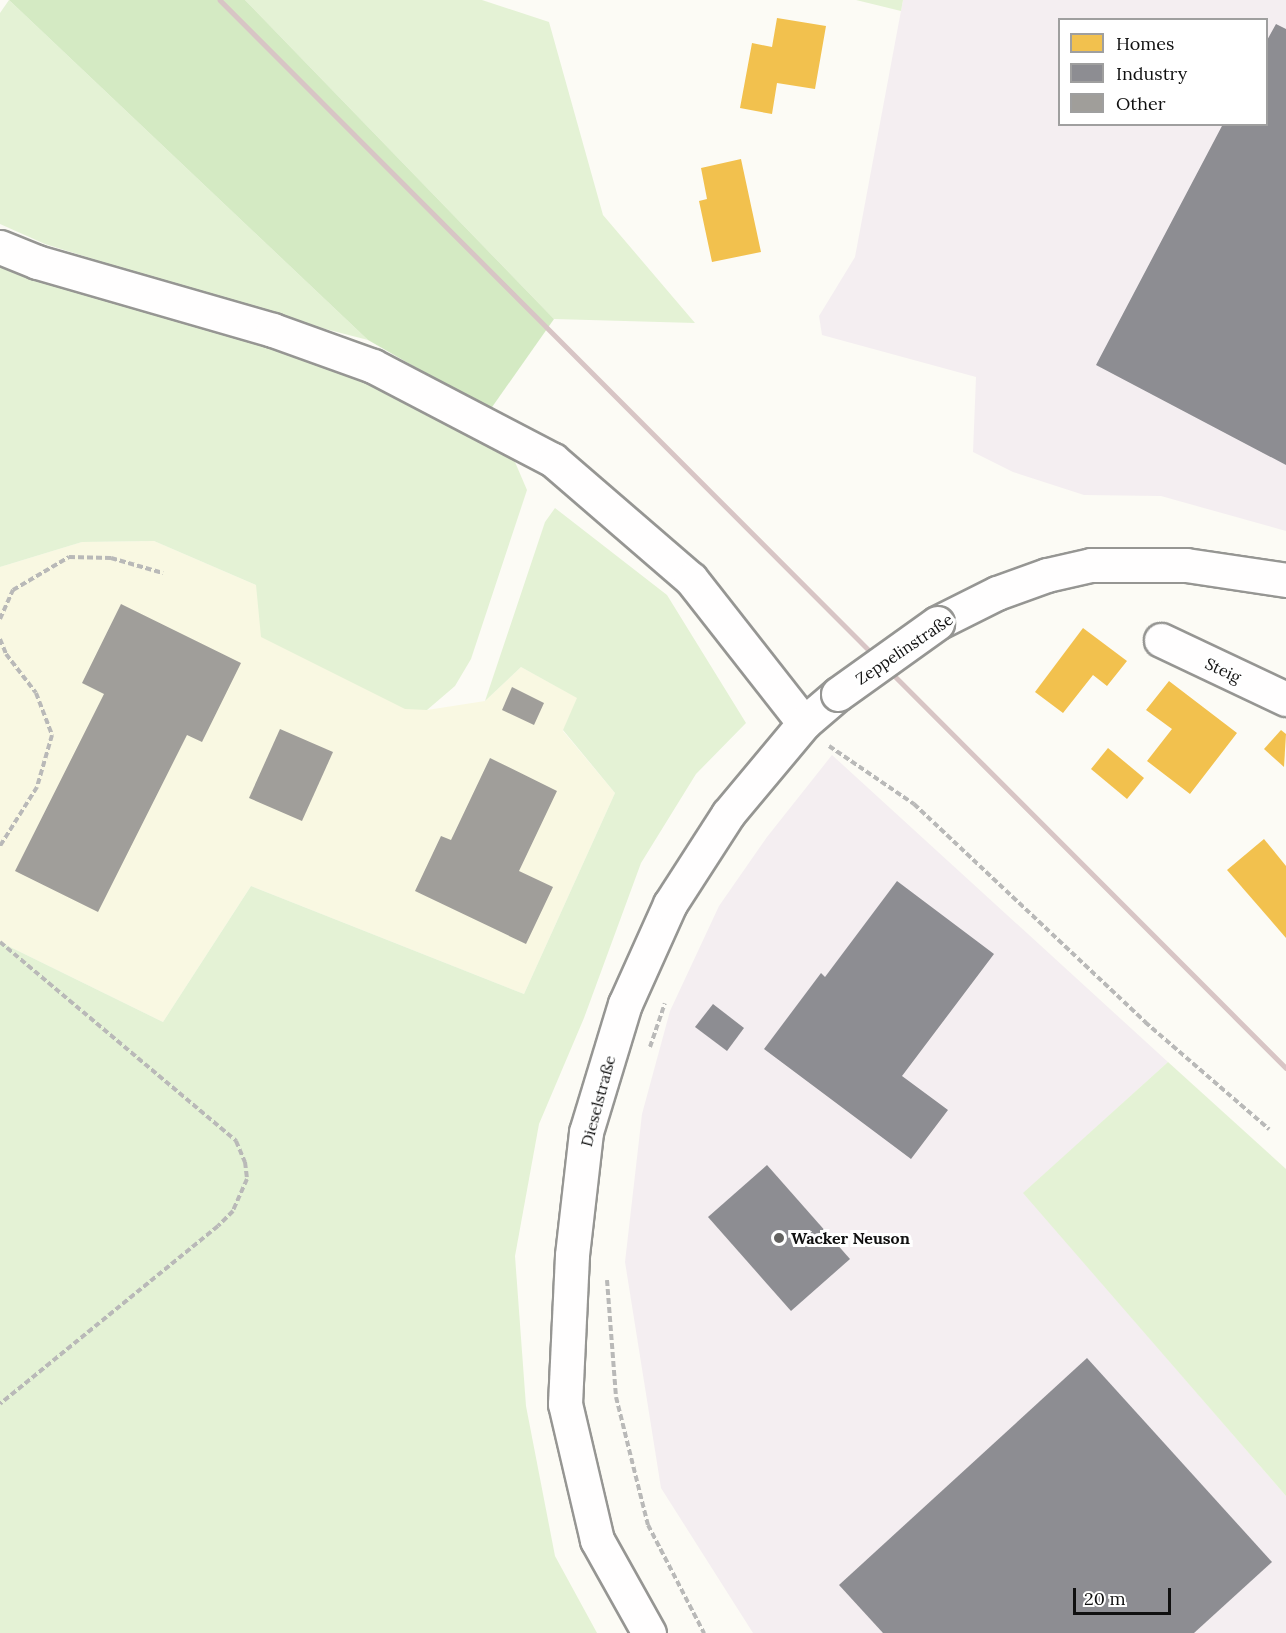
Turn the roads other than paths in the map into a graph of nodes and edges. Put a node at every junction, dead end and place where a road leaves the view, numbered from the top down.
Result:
1 (0, 247) edge
2 (1286, 580) edge
3 (1161, 640) dead end
4 (838, 694) joint
5 (1286, 699) edge
6 (804, 723) junction
7 (649, 1633) edge

1 - 6 street
2 - 4 street, Zeppelinstraße, bridge
3 - 5 street, Steig
4 - 6 street, Dieselstraße
6 - 7 street, Dieselstraße

